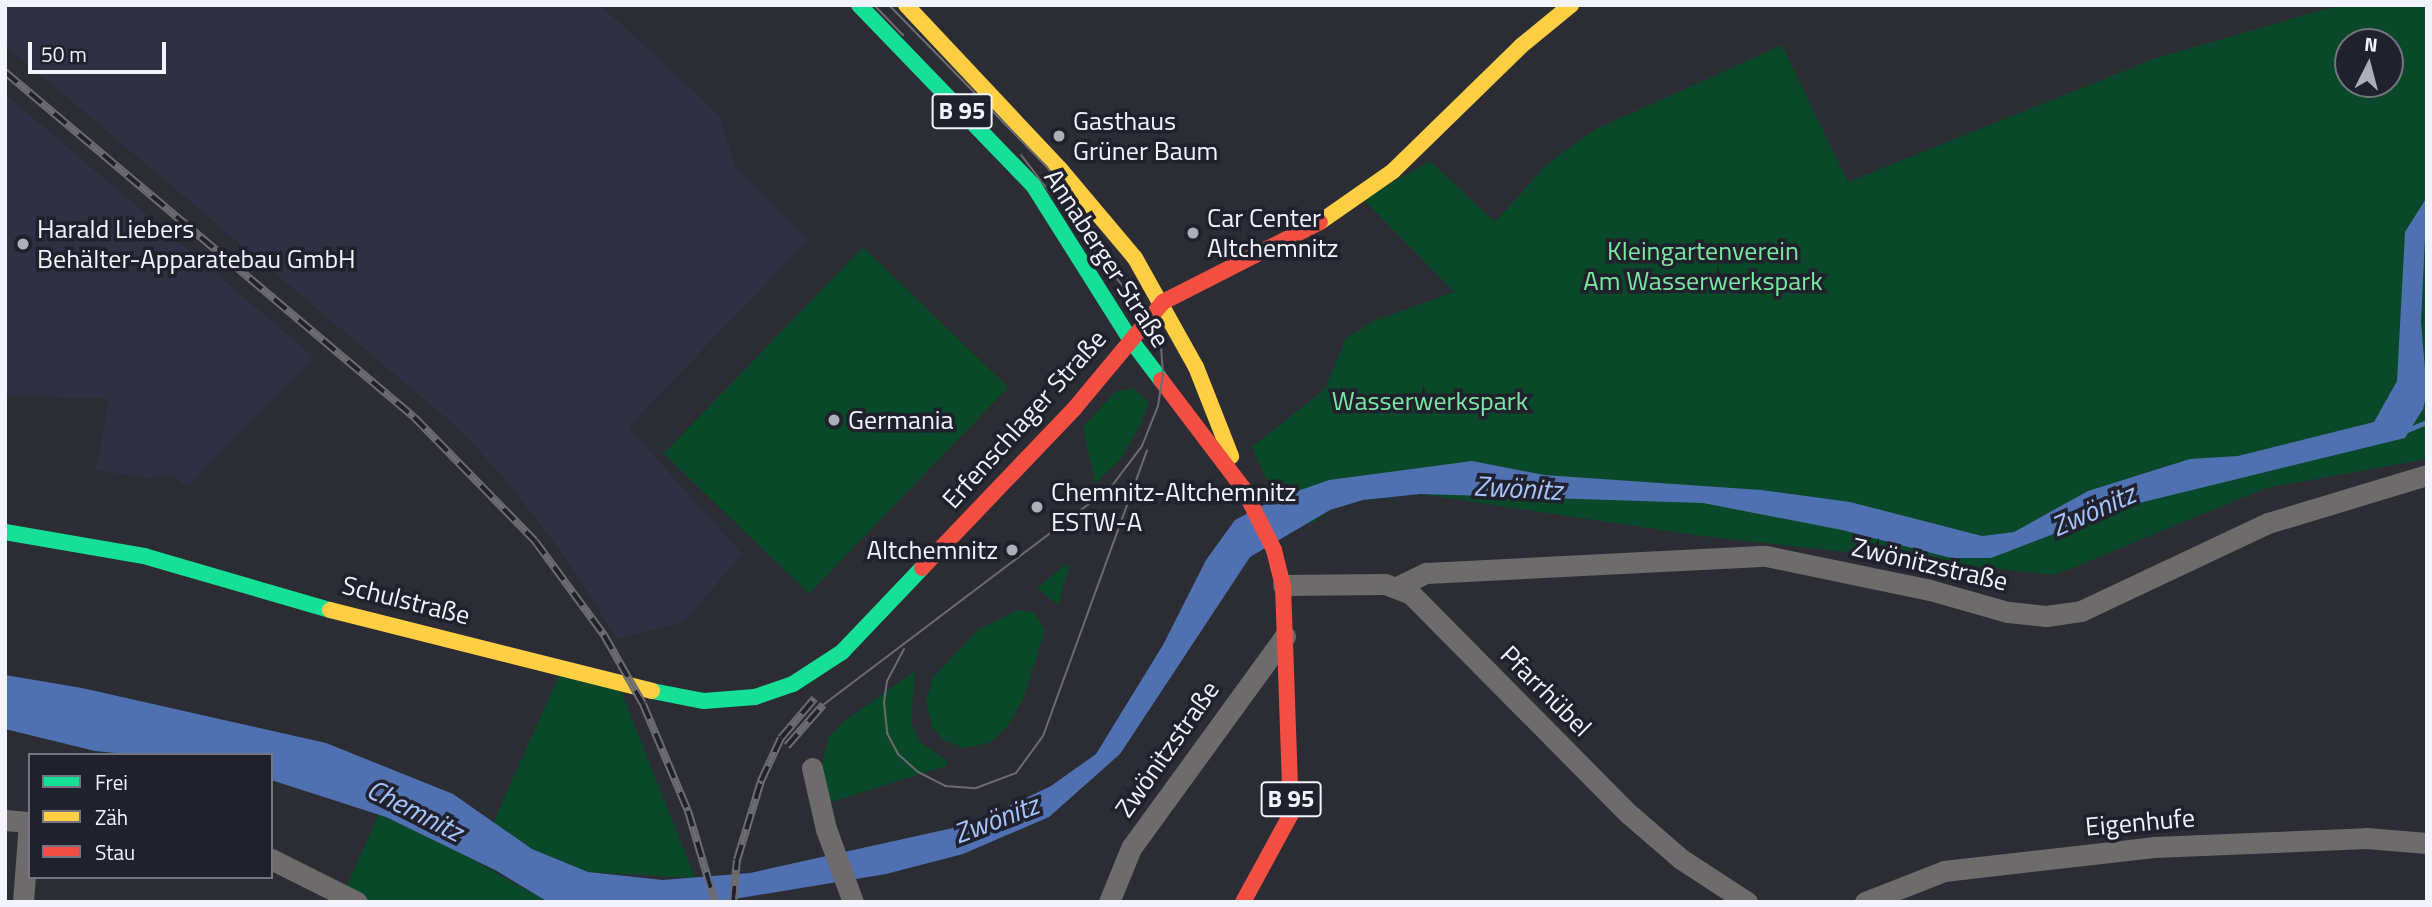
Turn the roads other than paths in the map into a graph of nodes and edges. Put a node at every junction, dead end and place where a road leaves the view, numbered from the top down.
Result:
1 (859, 5) edge
2 (906, 5) edge
3 (1571, 5) edge
4 (1163, 302) junction
5 (1130, 339) junction
6 (2427, 475) edge
7 (1243, 488) junction
8 (5, 532) edge
9 (1283, 585) junction
10 (1399, 586) junction
11 (1285, 636) junction
12 (793, 684) joint
13 (812, 768) dead end
14 (5, 820) edge
15 (28, 822) edge
16 (2427, 843) edge
17 (28, 845) edge
18 (273, 860) edge
19 (23, 902) edge
20 (357, 902) edge
21 (853, 902) edge
22 (1109, 902) edge
23 (1243, 902) edge
24 (1747, 902) edge
25 (1865, 902) edge

1 - 5 main road, Annaberger Straße / B 95
2 - 4 main road, Annaberger Straße / B 95
3 - 4 main road, Erfenschlager Straße
4 - 5 main road, Erfenschlager Straße
4 - 7 main road, Annaberger Straße / B 95
5 - 7 main road, Annaberger Straße / B 95
5 - 12 main road, Erfenschlager Straße
6 - 10 street, Zwönitzstraße
7 - 9 main road, Annaberger Straße / B 95
8 - 12 main road, Schulstraße
9 - 10 street
9 - 11 main road, Annaberger Straße / B 95
10 - 24 street, Pfarrhübel
11 - 22 street, Zwönitzstraße
11 - 23 main road, Annaberger Straße / B 95
13 - 21 street
14 - 15 street
16 - 25 street, Eigenhufe
17 - 19 street
18 - 20 street

